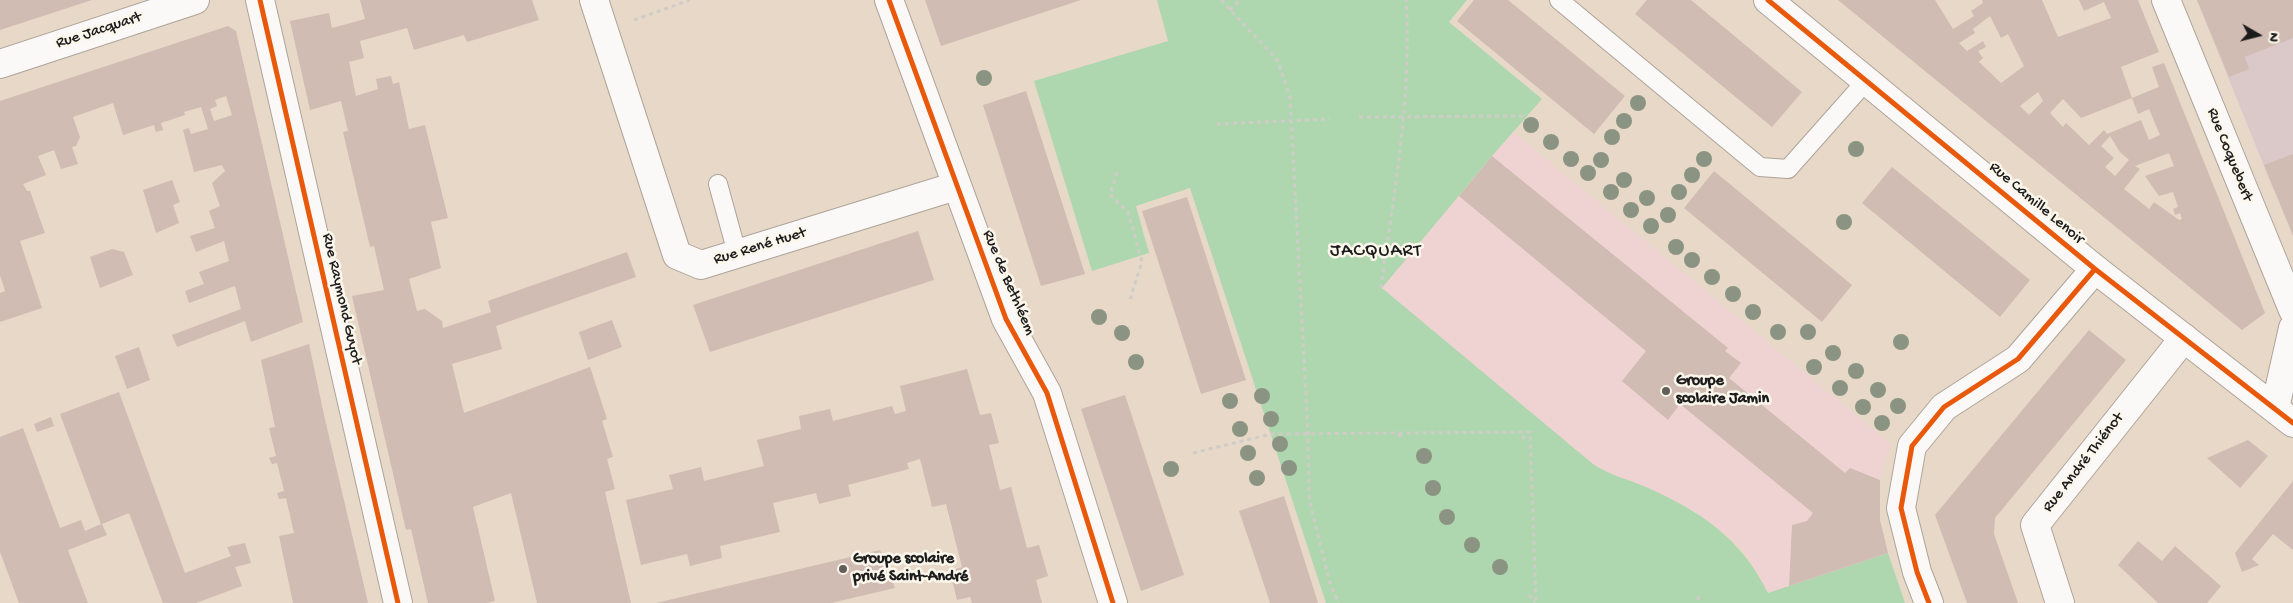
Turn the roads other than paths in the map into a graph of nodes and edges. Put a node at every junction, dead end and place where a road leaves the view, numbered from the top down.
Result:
1 (195, 0) edge
2 (260, 0) edge
3 (594, 0) edge
4 (889, 0) edge
5 (1559, 0) edge
6 (1768, 0) edge
7 (2166, 0) edge
8 (1, 60) edge
9 (1867, 80) junction
10 (718, 184) dead end
11 (956, 186) junction
12 (737, 254) junction
13 (2095, 269) junction
14 (2293, 310) edge
15 (2293, 328) edge
16 (2184, 338) junction
17 (2284, 415) edge
18 (398, 603) edge
19 (1113, 603) edge
20 (1929, 603) edge
21 (2060, 603) edge

1 - 8 street, Rue Jacquart
2 - 18 street, Rue Raymond Guyot
3 - 12 street, Rue René Huet
4 - 11 street, Rue de Bethléem
5 - 9 lane
6 - 9 street, Rue Camille Lenoir
7 - 14 street, Rue Coquebert
9 - 13 street, Rue Camille Lenoir
10 - 12 lane
11 - 12 street, Rue René Huet
11 - 19 street, Rue de Bethléem
13 - 16 street, Rue Camille Lenoir
13 - 20 street
15 - 17 street
16 - 17 street, Rue Camille Lenoir
16 - 21 street, Rue André Thiénot

